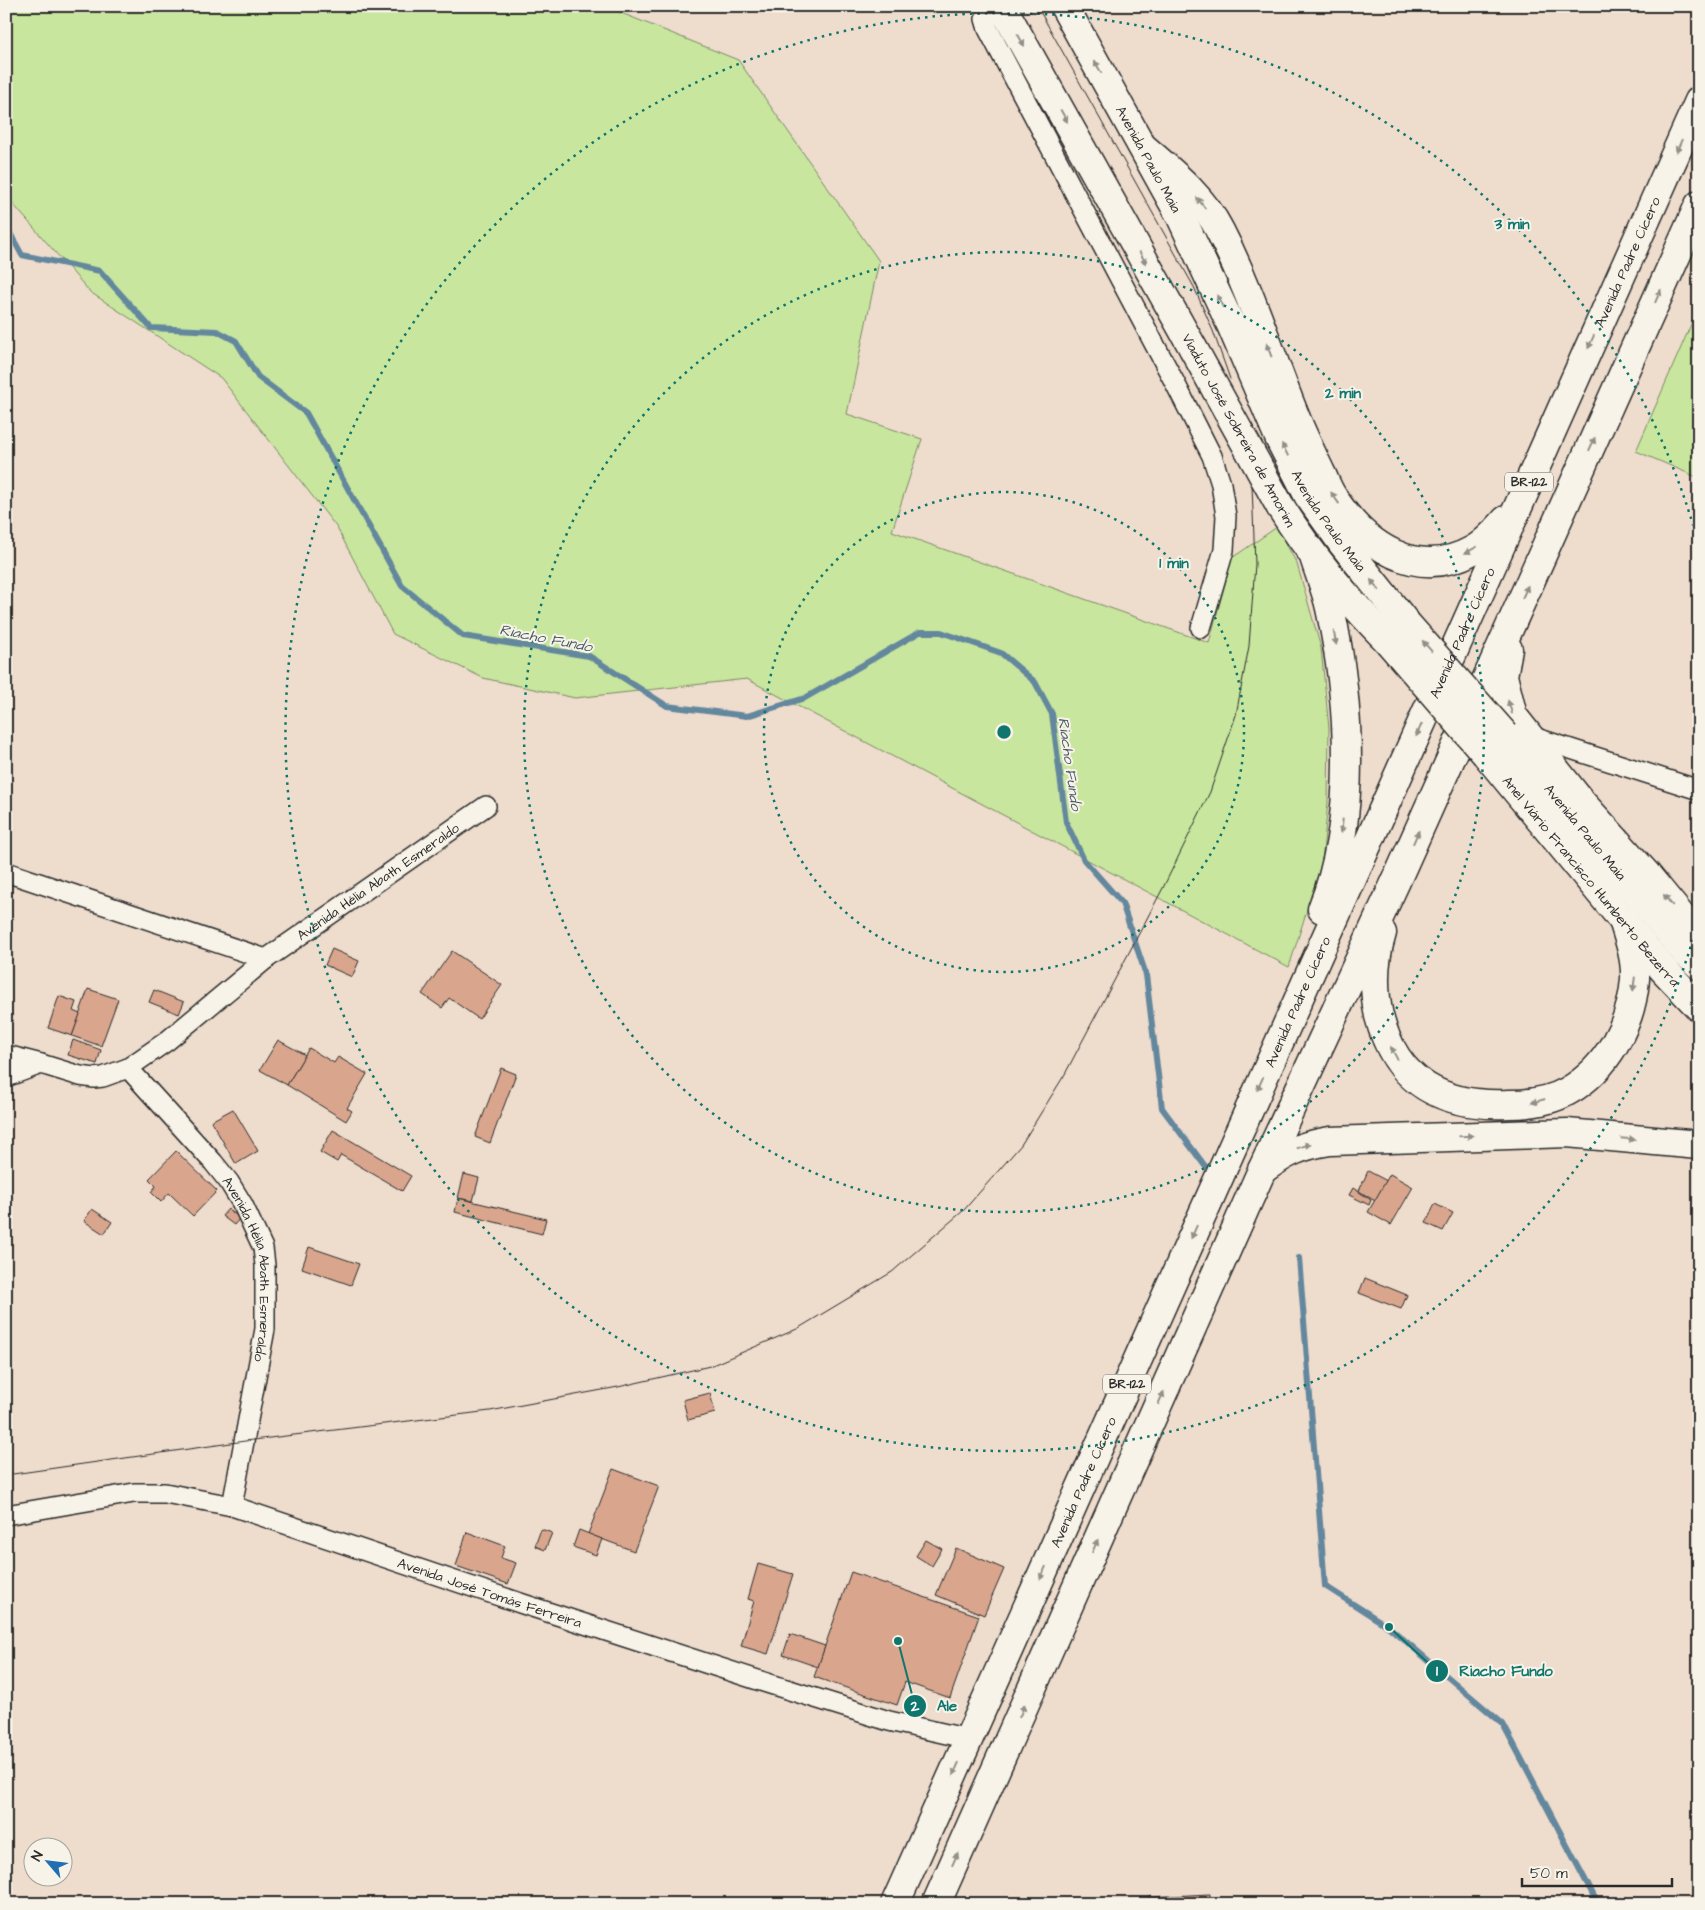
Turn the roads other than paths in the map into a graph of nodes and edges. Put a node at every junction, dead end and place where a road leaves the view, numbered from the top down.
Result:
1 (990, 6) edge
2 (1002, 6) edge
3 (1064, 6) edge
4 (1699, 101) edge
5 (1144, 148) junction
6 (1699, 205) edge
7 (1518, 505) junction
8 (1314, 557) junction
9 (1513, 617) junction
10 (1201, 628) dead end
11 (1397, 632) junction
12 (1516, 735) junction
13 (1486, 754) joint
14 (1699, 790) edge
15 (486, 806) dead end
16 (6, 872) edge
17 (1396, 881) junction
18 (1623, 920) junction
19 (1699, 938) edge
20 (266, 959) junction
21 (1699, 965) edge
22 (1300, 995) junction
23 (1699, 1007) edge
24 (6, 1055) edge
25 (41, 1064) junction
26 (128, 1068) junction
27 (6, 1077) edge
28 (1699, 1145) edge
29 (1262, 1170) junction
30 (232, 1506) junction
31 (6, 1515) edge
32 (969, 1739) junction
33 (895, 1904) edge
34 (936, 1904) edge

1 - 10 street
2 -> 8 main road, Viaduto José Sobreira de Amorim, bridge
5 -> 3 main road, Avenida Paulo Maia
4 -> 7 main road, Avenida Padre Cícero / BR-122
7 -> 5 main road
11 -> 5 main road, Avenida Paulo Maia
9 -> 6 main road, BR-122
7 -> 22 main road, Avenida Padre Cícero / BR-122
8 - 11 main road, Viaduto José Sobreira de Amorim
8 -> 22 main road
12 -> 9 main road
17 -> 9 main road, BR-122
12 -> 11 main road, Avenida Paulo Maia, bridge
11 - 13 main road, Viaduto José Sobreira de Amorim, bridge
12 - 14 street
19 -> 12 main road
12 - 21 main road, Avenida Paulo Maia
13 - 18 main road, Anel Viário Francisco Humberto Bezerra
15 - 20 street, Avenida Hélia Abath Esmeraldo
16 - 20 street
18 -> 17 main road
17 - 29 main road, BR-122
18 - 23 main road, Anel Viário Francisco Humberto Bezerra
20 - 26 street, Avenida Hélia Abath Esmeraldo
22 -> 32 main road, Avenida Padre Cícero / BR-122
24 - 25 street, Avenida Hélia Abath Esmeraldo
25 - 26 street, Avenida Hélia Abath Esmeraldo
25 - 27 street
26 - 30 street, Avenida Hélia Abath Esmeraldo
29 -> 28 main road
34 -> 29 main road, BR-122
30 - 31 street, Avenida José Tomás Ferreira
30 - 32 street, Avenida José Tomás Ferreira
32 -> 33 main road, Avenida Padre Cícero / BR-122

